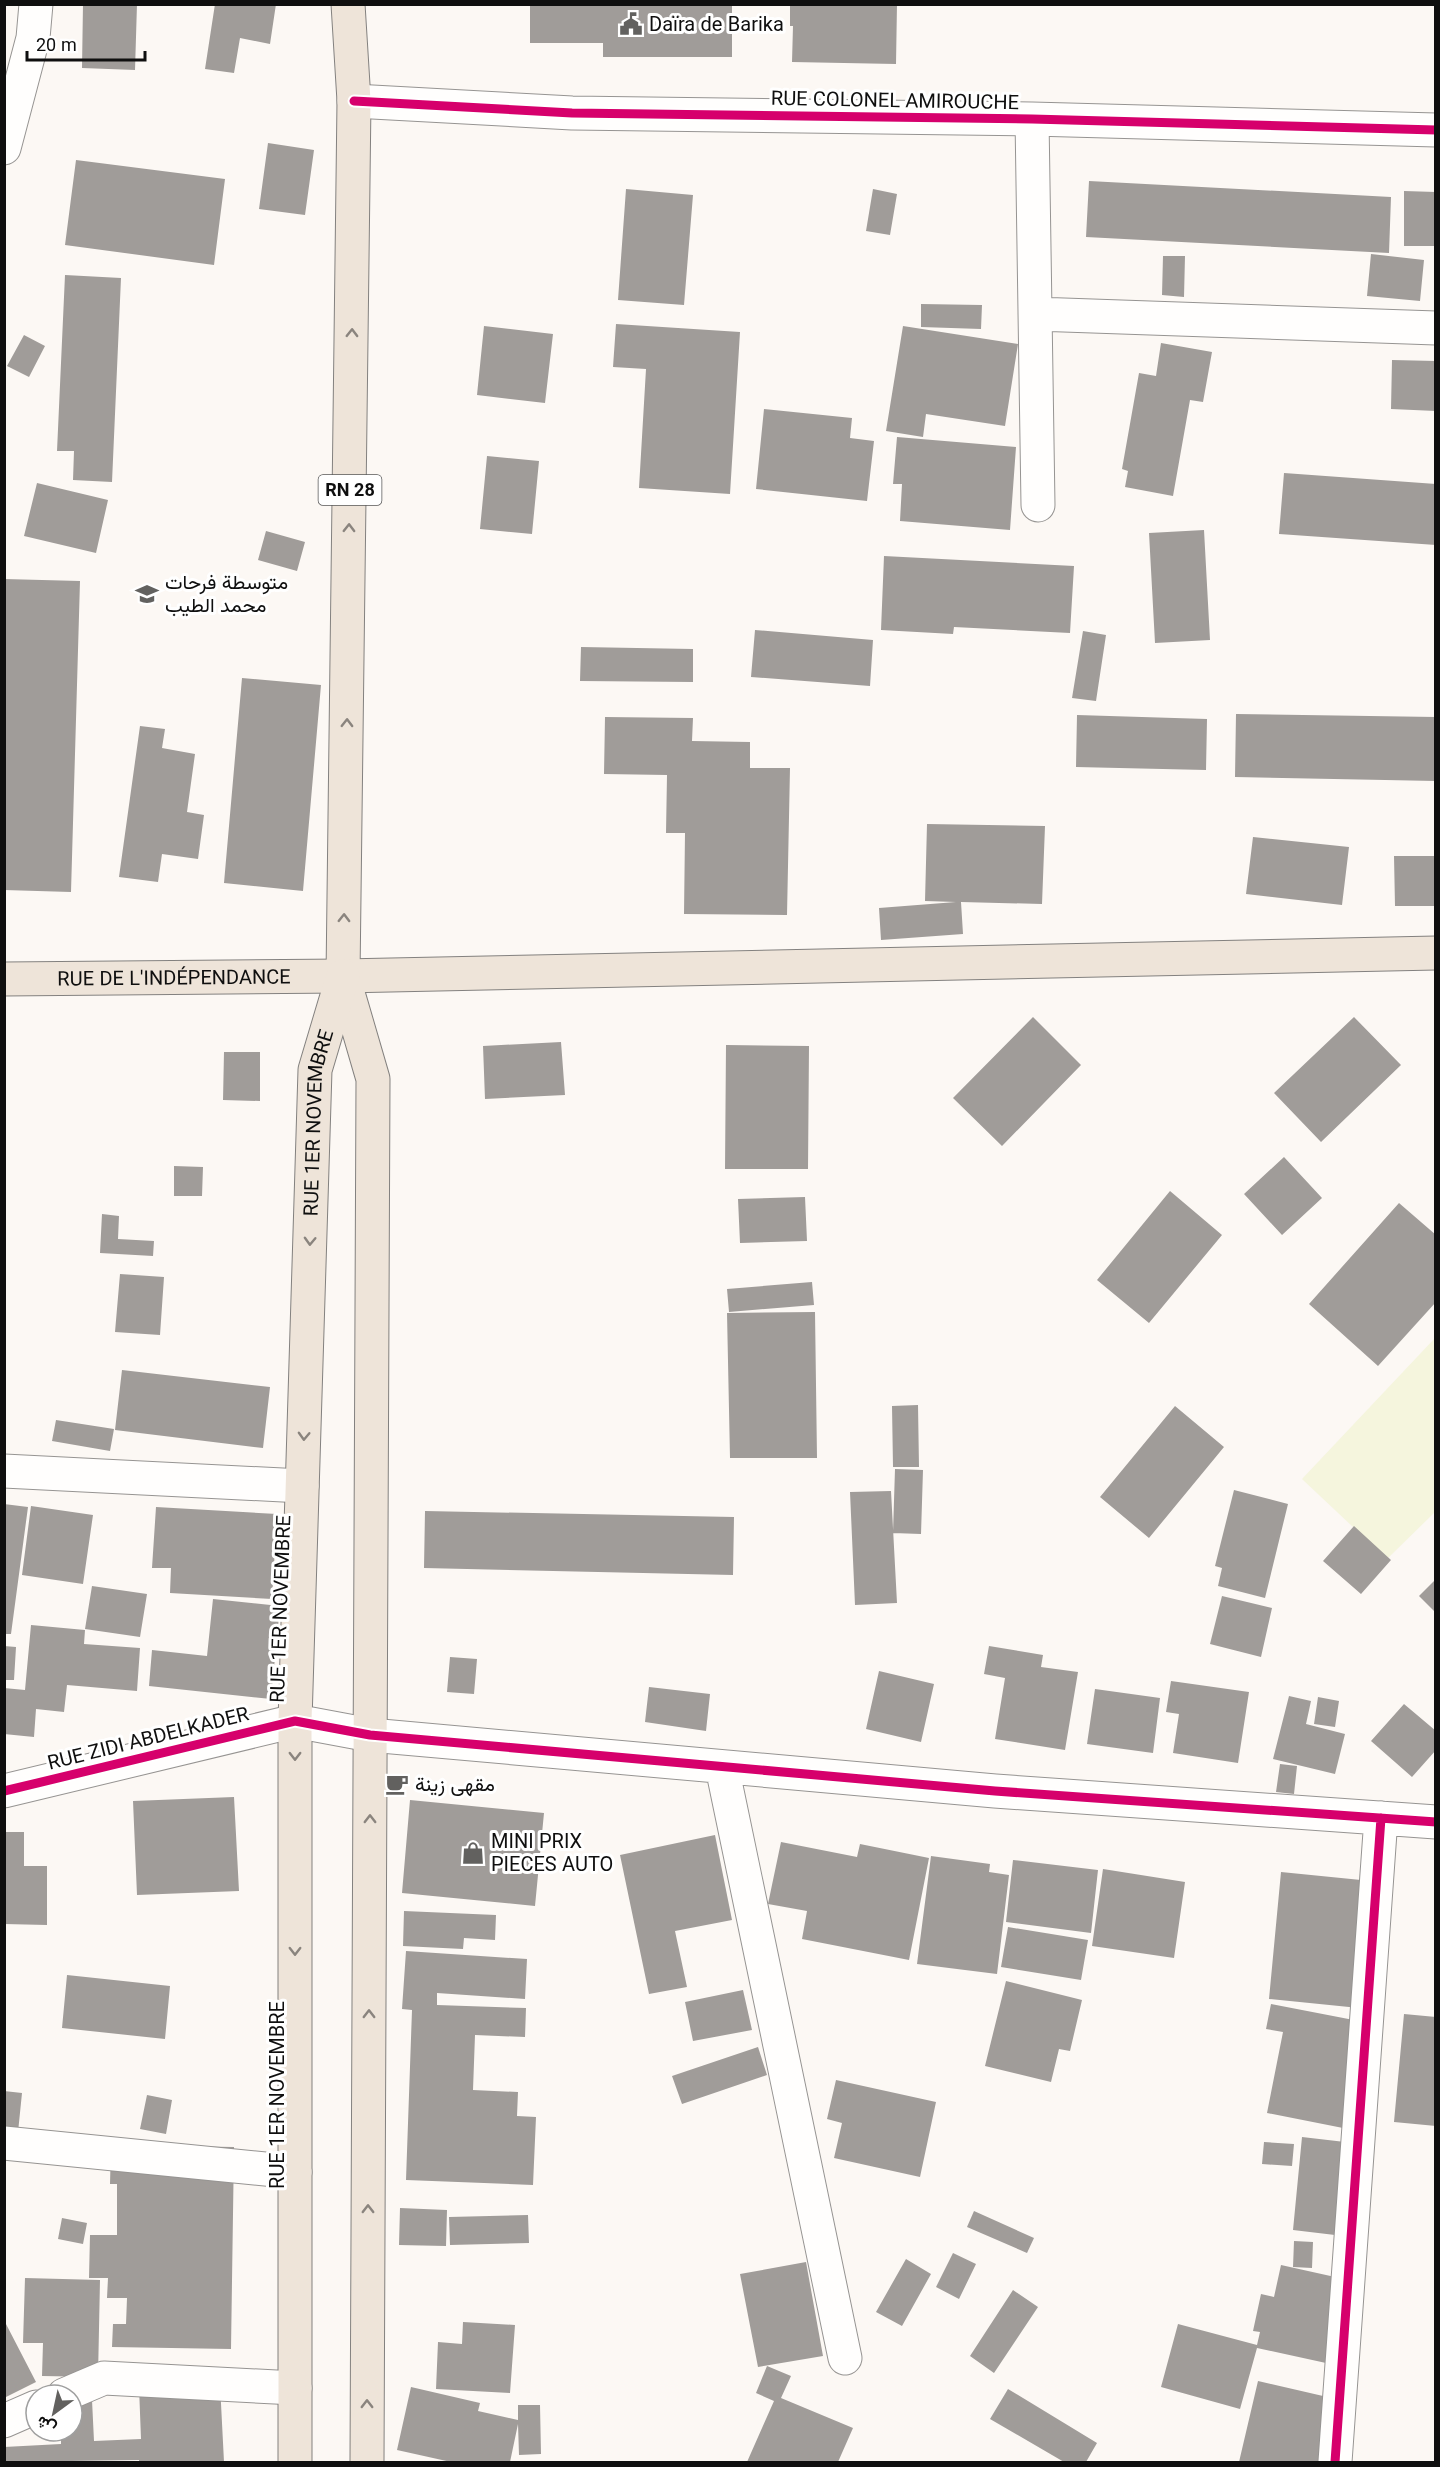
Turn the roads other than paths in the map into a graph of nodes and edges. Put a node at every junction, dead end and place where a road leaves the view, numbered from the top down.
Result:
1 (36, 4) edge
2 (348, 4) edge
3 (354, 101) junction
4 (1032, 119) junction
5 (1436, 130) edge
6 (4, 148) edge
7 (1035, 314) junction
8 (1436, 328) edge
9 (1038, 505) dead end
10 (1436, 953) edge
11 (344, 976) junction
12 (4, 979) edge
13 (4, 1471) edge
14 (302, 1486) junction
15 (295, 1721) junction
16 (370, 1735) junction
17 (722, 1767) junction
18 (4, 1791) edge
19 (1381, 1818) junction
20 (1436, 1822) edge
21 (4, 2143) edge
22 (295, 2172) junction
23 (845, 2358) dead end
24 (84, 2386) edge
25 (295, 2388) junction
26 (24, 2412) edge
27 (4, 2421) edge
28 (295, 2463) edge
29 (367, 2463) edge
30 (1335, 2463) edge

1 - 6 street
2 - 3 main road, RN 28
3 - 4 street, RUE COLONEL AMIROUCHE
11 -> 3 main road, RN 28
4 - 5 street, RUE COLONEL AMIROUCHE
4 - 7 street
7 - 8 street
7 - 9 street
10 - 11 main road, RUE DE L'INDÉPENDANCE
11 - 12 main road, RUE DE L'INDÉPENDANCE
11 -> 14 main road, RUE 1ER NOVEMBRE / RN 28
11 - 16 main road, RN 28
13 - 14 street
14 - 15 main road, RUE 1ER NOVEMBRE / RN 28
15 - 16 street, RUE ZIDI ABDELKADER
15 - 18 street, RUE ZIDI ABDELKADER
15 -> 22 main road, RUE 1ER NOVEMBRE / RN 28
16 - 17 street, RUE ZIDI ABDELKADER
29 -> 16 main road, RN 28
17 - 19 street, RUE ZIDI ABDELKADER
17 - 23 street
19 - 20 street, RUE ZIDI ABDELKADER
19 - 30 street
21 - 22 street
22 - 25 main road, RUE 1ER NOVEMBRE / RN 28
24 - 25 street
25 - 28 main road, RUE 1ER NOVEMBRE / RN 28
26 - 27 street

